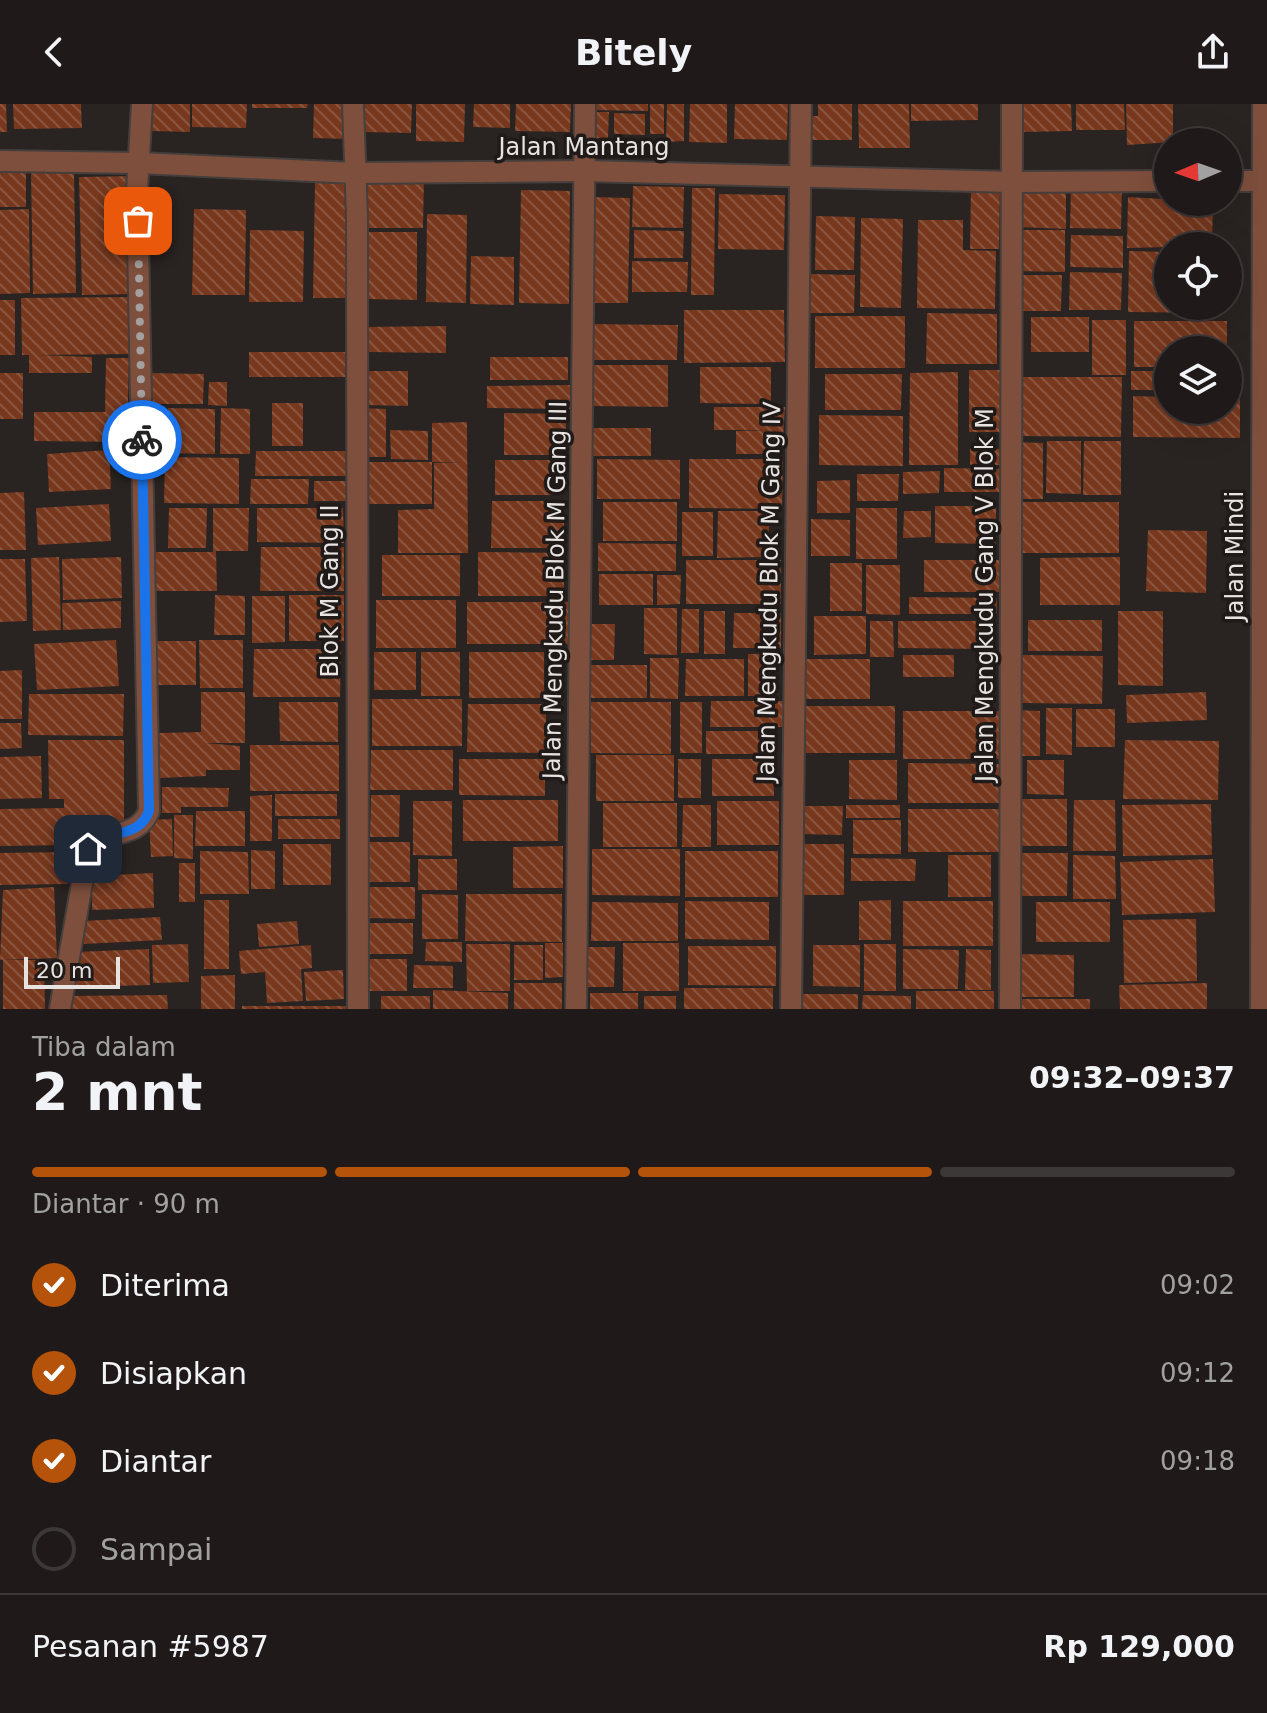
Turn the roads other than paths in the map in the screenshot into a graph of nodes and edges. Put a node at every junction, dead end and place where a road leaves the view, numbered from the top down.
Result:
1 (142, 104) edge
2 (353, 104) edge
3 (585, 104) edge
4 (801, 104) edge
5 (1012, 104) edge
6 (1263, 104) edge
7 (0, 161) edge
8 (139, 163) junction
9 (585, 171) junction
10 (355, 173) junction
11 (801, 176) junction
12 (1154, 181) edge
13 (1242, 181) edge
14 (1264, 181) edge
15 (1012, 182) junction
16 (60, 1009) edge
17 (358, 1009) edge
18 (576, 1009) edge
19 (791, 1009) edge
20 (1010, 1009) edge
21 (1261, 1009) edge

1 - 8 street
2 - 10 street, Blok M Gang II
3 - 9 street, Jalan Mengkudu Blok M Gang III
4 - 11 street, Jalan Mengkudu Blok M Gang IV
5 - 15 street, Jalan Mengkudu Gang V Blok M
6 - 14 street, Jalan Mindi
7 - 8 street, Jalan Mantang
8 - 10 street, Jalan Mantang
8 - 16 street
9 - 10 street, Jalan Mantang
9 - 11 street, Jalan Mantang
9 - 18 street, Jalan Mengkudu Blok M Gang III
10 - 17 street, Blok M Gang II
11 - 15 street, Jalan Mantang
11 - 19 street, Jalan Mengkudu Blok M Gang IV
12 - 15 street, Jalan Mantang
13 - 14 street
14 - 21 street, Jalan Mindi
15 - 20 street, Jalan Mengkudu Gang V Blok M

